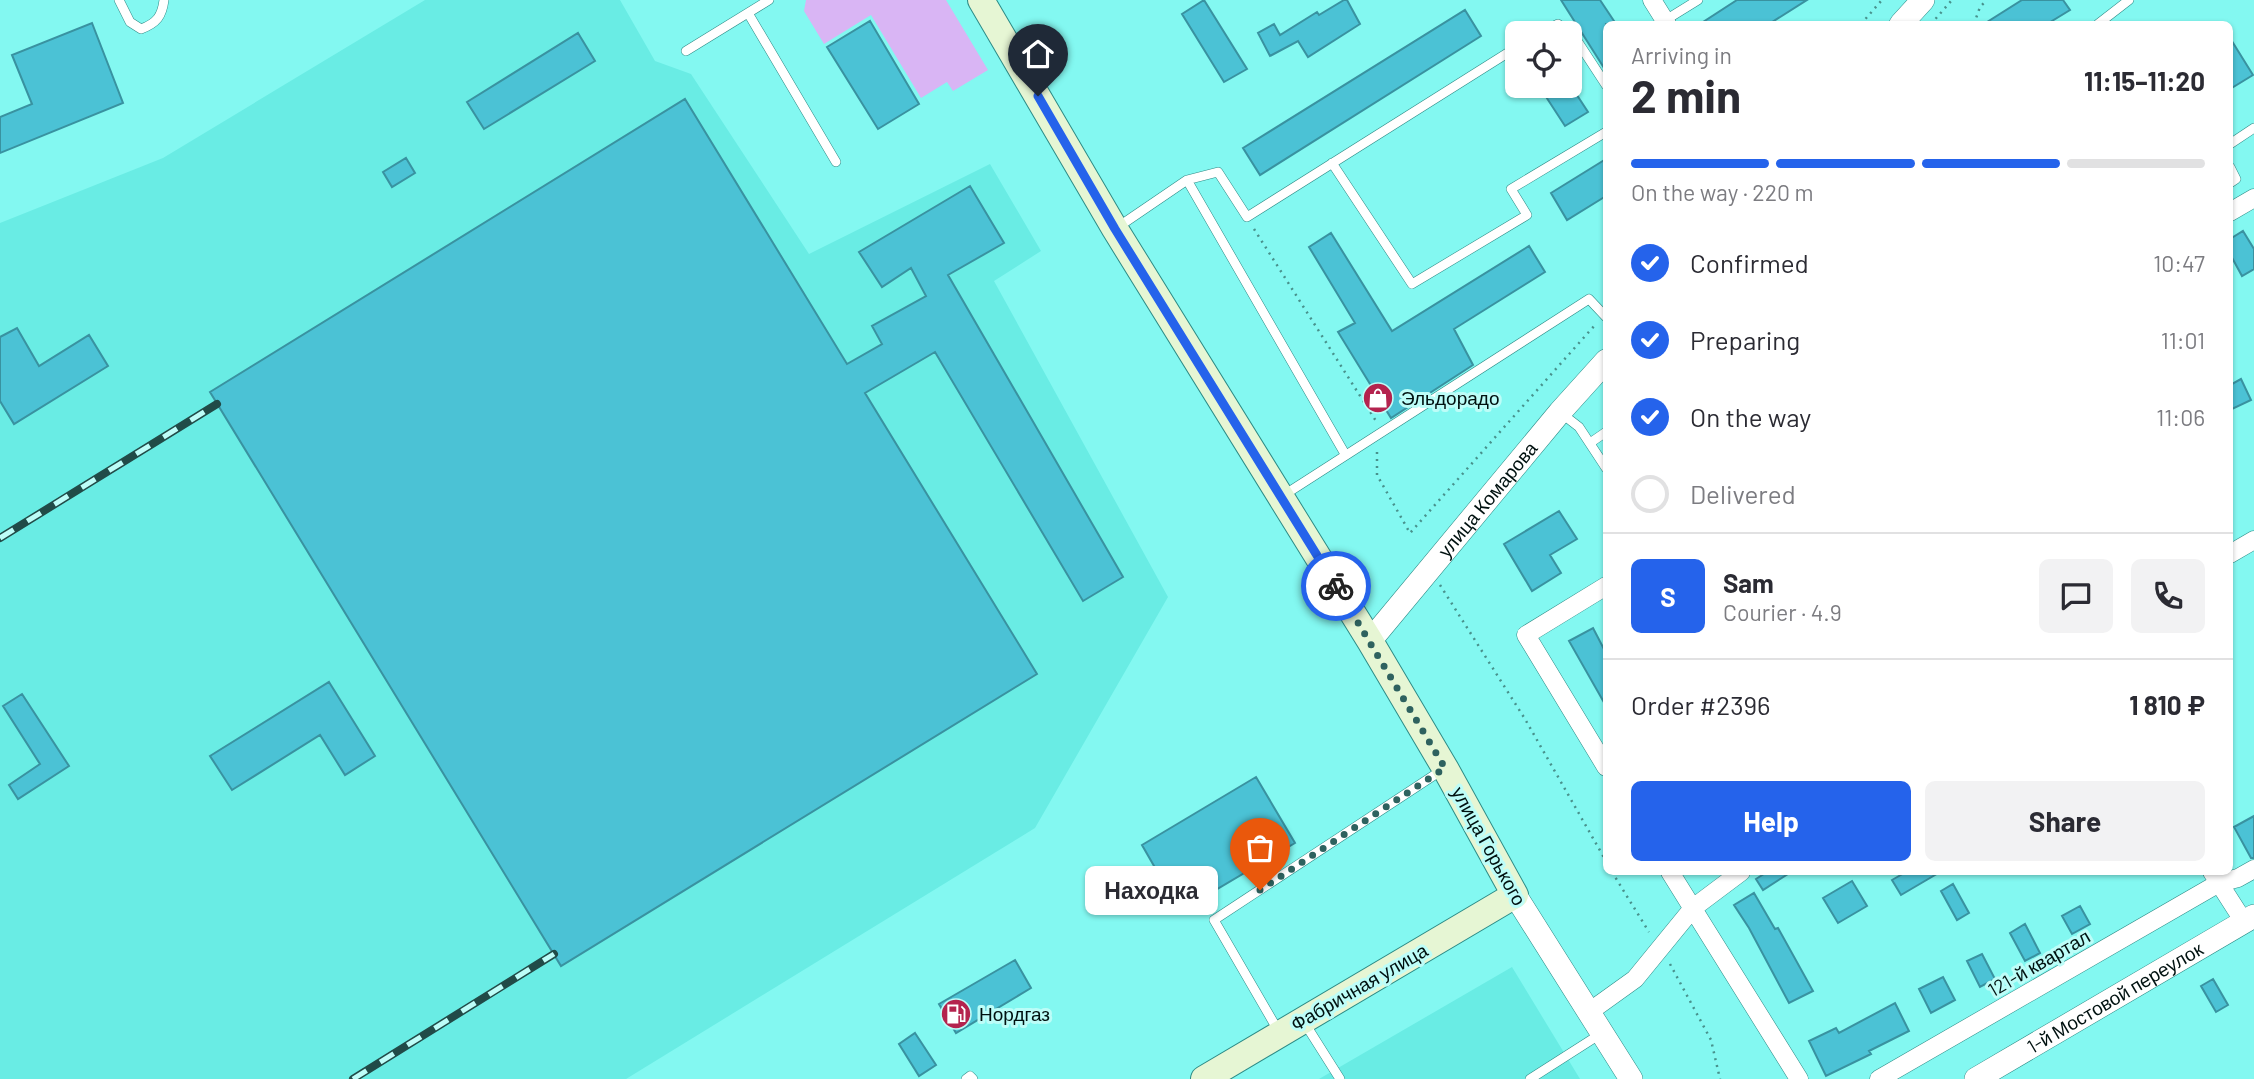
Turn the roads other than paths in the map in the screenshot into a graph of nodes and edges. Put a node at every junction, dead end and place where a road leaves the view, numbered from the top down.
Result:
1 (119, 0) edge
2 (164, 0) edge
3 (769, 0) edge
4 (981, 0) edge
5 (1652, 0) edge
6 (1698, 0) edge
7 (1923, 0) edge
8 (2129, 0) edge
9 (748, 13) junction
10 (1664, 21) edge
11 (1668, 21) edge
12 (1904, 21) edge
13 (2102, 21) edge
14 (1582, 48) edge
15 (686, 51) dead end
16 (1505, 55) edge
17 (1603, 80) edge
18 (2254, 128) edge
19 (1603, 134) edge
20 (2233, 142) edge
21 (836, 162) dead end
22 (1332, 163) junction
23 (1187, 180) junction
24 (2254, 198) edge
25 (2233, 210) edge
26 (1115, 229) junction
27 (1603, 314) edge
28 (1603, 364) edge
29 (1560, 412) junction
30 (1603, 434) edge
31 (1590, 443) junction
32 (1345, 454) junction
33 (1603, 463) edge
34 (1282, 496) junction
35 (2254, 540) edge
36 (2233, 552) edge
37 (1603, 588) edge
38 (1370, 641) junction
39 (1603, 762) edge
40 (1445, 768) junction
41 (2254, 869) edge
42 (1672, 875) edge
43 (1737, 875) edge
44 (2216, 877) edge
45 (1515, 895) junction
46 (1693, 908) junction
47 (2249, 919) edge
48 (1589, 1012) junction
49 (1303, 1020) junction
50 (1602, 1033) junction
51 (1280, 1034) junction
52 (965, 1079) edge
53 (973, 1079) edge
54 (1204, 1079) edge
55 (1340, 1079) edge
56 (1530, 1079) edge
57 (1631, 1079) edge
58 (1799, 1079) edge
59 (1879, 1079) edge
60 (1976, 1079) edge

1 - 2 lane
3 - 9 lane
4 - 26 main road, улица Горького
5 - 10 street
6 - 11 lane
7 - 12 street
8 - 13 lane
9 - 15 lane
9 - 21 lane
14 - 17 lane
16 - 22 lane
18 - 20 lane
19 - 22 lane
22 - 23 lane
23 - 26 lane
23 - 32 lane
24 - 25 street
26 - 34 main road, улица Горького
27 - 32 lane
28 - 29 street, улица Комарова
29 - 31 lane
29 - 38 street, улица Комарова
30 - 31 lane
31 - 33 lane
32 - 34 lane
34 - 38 main road, улица Горького
35 - 36 street
37 - 39 street
38 - 40 main road, улица Горького
40 - 45 main road, улица Горького
40 - 51 lane
41 - 44 street, 121-й квартал
42 - 46 street
43 - 46 street
44 - 47 street
44 - 59 street, 121-й квартал
45 - 48 street, улица Горького
45 - 49 main road, Фабричная улица
46 - 48 street
46 - 58 street
47 - 60 street, 1-й Мостовой переулок
48 - 50 street, улица Горького
49 - 51 main road, Фабричная улица
49 - 55 lane
50 - 56 lane
50 - 57 street, улица Горького
51 - 54 main road, Фабричная улица
52 - 53 lane

